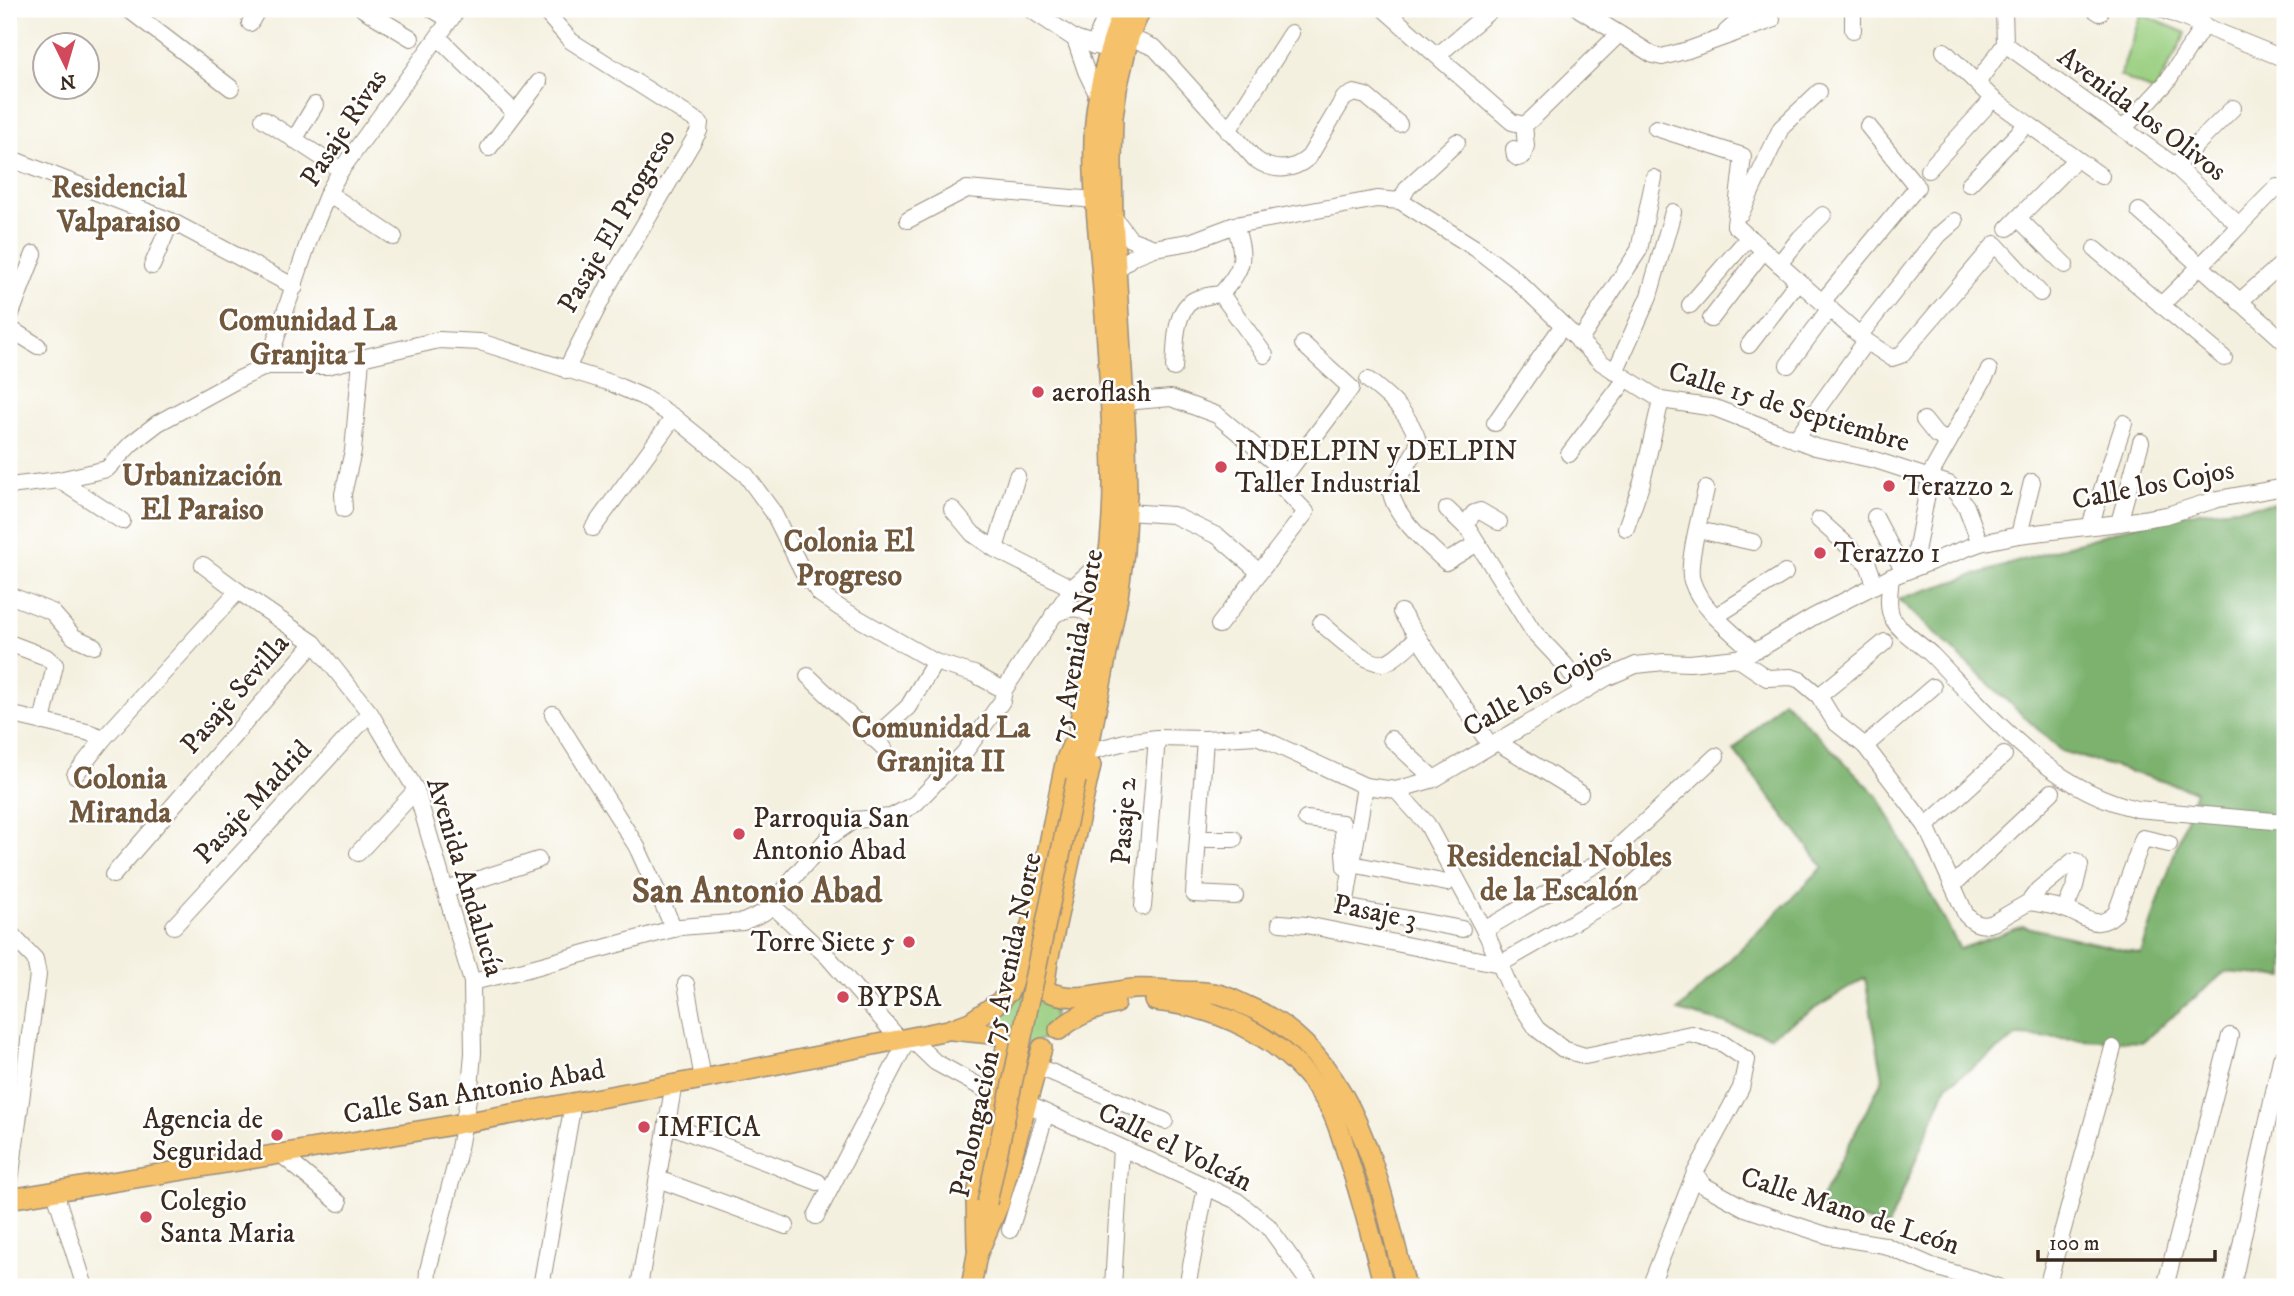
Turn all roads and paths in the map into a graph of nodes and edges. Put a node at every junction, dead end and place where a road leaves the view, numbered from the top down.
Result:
1 (12, 9) edge
2 (128, 9) edge
3 (258, 9) edge
4 (363, 9) edge
5 (432, 9) edge
6 (543, 9) edge
7 (1030, 9) edge
8 (1108, 9) edge
9 (1123, 9) edge
10 (1141, 9) edge
11 (1492, 9) edge
12 (1579, 9) edge
13 (1752, 9) edge
14 (1764, 9) edge
15 (1853, 9) edge
16 (2004, 9) edge
17 (1385, 10) edge
18 (2164, 10) edge
19 (454, 14) edge
20 (9, 16) edge
21 (250, 23) dead end
22 (2204, 25) junction
23 (1853, 30) dead end
24 (1291, 33) dead end
25 (1619, 34) junction
26 (438, 37) junction
27 (1129, 37) junction
28 (411, 38) dead end
29 (1719, 38) junction
30 (1074, 39) junction
31 (2005, 44) junction
32 (1102, 48) junction
33 (1944, 51) dead end
34 (1438, 55) junction
35 (2285, 58) edge
36 (539, 82) dead end
37 (1977, 83) junction
38 (231, 88) dead end
39 (1819, 92) dead end
40 (1098, 96) junction
41 (1993, 99) junction
42 (315, 105) dead end
43 (2233, 108) dead end
44 (515, 113) junction
45 (263, 119) dead end
46 (1399, 124) dead end
47 (2026, 124) junction
48 (1524, 125) junction
49 (1868, 126) dead end
50 (1656, 128) dead end
51 (2124, 128) junction
52 (1228, 131) junction
53 (294, 140) junction
54 (1457, 142) dead end
55 (489, 148) dead end
56 (1514, 149) dead end
57 (9, 158) edge
58 (2076, 159) junction
59 (2175, 166) junction
60 (341, 170) junction
61 (1928, 170) dead end
62 (2101, 176) dead end
63 (1654, 178) dead end
64 (1969, 184) dead end
65 (2277, 187) dead end
66 (328, 193) junction
67 (1095, 200) junction
68 (1400, 201) junction
69 (2139, 211) dead end
70 (1673, 212) dead end
71 (1113, 215) junction
72 (1823, 215) dead end
73 (908, 220) dead end
74 (171, 221) junction
75 (1955, 221) dead end
76 (1236, 225) junction
77 (1735, 225) junction
78 (2239, 225) junction
79 (394, 237) dead end
80 (1749, 237) junction
81 (1154, 248) junction
82 (2095, 249) dead end
83 (1764, 250) junction
84 (34, 254) dead end
85 (2285, 261) edge
86 (1779, 264) junction
87 (2065, 265) dead end
88 (152, 266) dead end
89 (2200, 268) junction
90 (1116, 271) junction
91 (16, 279) edge
92 (1798, 281) junction
93 (295, 287) junction
94 (2040, 293) dead end
95 (1221, 294) junction
96 (2239, 302) junction
97 (1690, 305) dead end
98 (1827, 305) junction
99 (2161, 305) junction
100 (9, 319) edge
101 (1711, 319) dead end
102 (1563, 325) junction
103 (9, 328) edge
104 (1863, 338) junction
105 (1579, 342) junction
106 (2285, 342) edge
107 (1303, 344) dead end
108 (1749, 345) dead end
109 (38, 346) dead end
110 (1265, 355) dead end
111 (2224, 358) dead end
112 (360, 359) junction
113 (1788, 365) dead end
114 (267, 366) junction
115 (1174, 368) dead end
116 (566, 370) junction
117 (1989, 370) dead end
118 (1620, 376) junction
119 (1368, 380) dead end
120 (1661, 400) junction
121 (1124, 402) junction
122 (674, 417) junction
123 (1924, 420) dead end
124 (1494, 423) dead end
125 (2124, 423) dead end
126 (1795, 440) junction
127 (1949, 441) junction
128 (2141, 442) dead end
129 (1569, 454) dead end
130 (1287, 474) junction
131 (1017, 476) dead end
132 (59, 480) junction
133 (1929, 482) junction
134 (2032, 482) dead end
135 (9, 486) edge
136 (2285, 487) edge
137 (1706, 489) dead end
138 (344, 509) dead end
139 (952, 509) dead end
140 (1447, 509) dead end
141 (1126, 512) junction
142 (1875, 517) dead end
143 (122, 520) dead end
144 (1819, 520) dead end
145 (1499, 522) dead end
146 (2119, 523) junction
147 (1464, 524) junction
148 (2090, 526) junction
149 (593, 528) dead end
150 (1626, 528) dead end
151 (1698, 530) junction
152 (2019, 534) junction
153 (1754, 541) dead end
154 (1980, 543) junction
155 (1476, 544) junction
156 (995, 549) junction
157 (1110, 554) junction
158 (1924, 564) junction
159 (203, 565) dead end
160 (1259, 572) junction
161 (1785, 573) dead end
162 (1897, 574) junction
163 (1875, 585) junction
164 (1072, 588) junction
165 (237, 591) junction
166 (9, 595) edge
167 (1401, 612) dead end
168 (1053, 615) junction
169 (1716, 616) junction
170 (1321, 623) dead end
171 (1219, 625) dead end
172 (1098, 626) junction
173 (1418, 637) junction
174 (1885, 642) dead end
175 (9, 643) edge
176 (314, 643) junction
177 (94, 646) dead end
178 (1753, 651) junction
179 (1737, 658) junction
180 (935, 662) junction
181 (808, 676) dead end
182 (1933, 687) dead end
183 (1004, 690) junction
184 (1584, 691) junction
185 (1819, 696) junction
186 (370, 713) junction
187 (9, 714) edge
188 (553, 714) dead end
189 (42, 722) junction
190 (104, 738) junction
191 (1157, 738) junction
192 (1205, 739) junction
193 (1391, 739) dead end
194 (1088, 740) junction
195 (1493, 743) junction
196 (1866, 746) junction
197 (2004, 755) dead end
198 (1716, 756) dead end
199 (75, 775) dead end
200 (1076, 777) joint
201 (1434, 779) junction
202 (1365, 786) junction
203 (416, 790) junction
204 (1396, 790) junction
205 (2052, 792) dead end
206 (1580, 793) dead end
207 (1306, 819) dead end
208 (2285, 822) edge
209 (1926, 826) junction
210 (1198, 839) junction
211 (1234, 839) dead end
212 (2169, 844) dead end
213 (358, 853) dead end
214 (538, 860) dead end
215 (1658, 862) dead end
216 (1349, 866) junction
217 (113, 875) dead end
218 (1447, 883) dead end
219 (1952, 885) junction
220 (446, 890) junction
221 (1235, 896) dead end
222 (2029, 902) junction
223 (772, 906) junction
224 (1143, 907) dead end
225 (2065, 909) junction
226 (1280, 923) dead end
227 (174, 926) dead end
228 (674, 929) junction
229 (1462, 929) dead end
230 (1484, 930) junction
231 (9, 932) edge
232 (1500, 964) junction
233 (472, 982) junction
234 (686, 984) dead end
235 (1046, 991) junction
236 (1006, 996) junction
237 (948, 1030) junction
238 (1059, 1030) junction
239 (2230, 1036) dead end
240 (904, 1038) junction
241 (1004, 1039) junction
242 (1042, 1048) junction
243 (2113, 1048) dead end
244 (2281, 1059) dead end
245 (1036, 1068) junction
246 (703, 1079) junction
247 (674, 1083) junction
248 (997, 1096) junction
249 (573, 1102) junction
250 (1027, 1104) junction
251 (1046, 1113) junction
252 (1165, 1121) dead end
253 (464, 1122) junction
254 (667, 1124) junction
255 (1121, 1148) junction
256 (282, 1155) junction
257 (1695, 1172) junction
258 (658, 1179) junction
259 (818, 1182) dead end
260 (1206, 1187) junction
261 (9, 1188) edge
262 (55, 1192) junction
263 (9, 1199) edge
264 (339, 1203) dead end
265 (816, 1216) dead end
266 (786, 1226) dead end
267 (1010, 1230) dead end
268 (977, 1255) junction
269 (85, 1287) edge
270 (427, 1287) edge
271 (541, 1287) edge
272 (639, 1287) edge
273 (971, 1287) edge
274 (1112, 1287) edge
275 (1187, 1287) edge
276 (1312, 1287) edge
277 (1384, 1287) edge
278 (1406, 1287) edge
279 (1650, 1287) edge
280 (1998, 1287) edge
281 (2048, 1287) edge
282 (2165, 1287) edge
283 (2232, 1287) edge

1 - 20 street
2 - 38 street
3 - 21 street
4 - 28 street
5 - 19 street
6 - 116 street, Pasaje El Progreso
7 - 30 street
8 - 32 street
9 - 32 main road, 75 Avenida Norte
10 - 27 main road, 75 Avenida Norte
11 - 34 street
12 - 25 street
13 - 29 street
14 - 29 street
15 - 23 street
16 - 31 street
17 - 34 street
18 - 22 street
19 - 26 street, Pasaje Rivas
22 - 35 street
22 - 51 street
24 - 52 street
25 - 29 street
25 - 48 street
26 - 44 street
26 - 60 street, Pasaje Rivas
27 - 52 street
27 - 71 main road, 75 Avenida Norte
30 - 32 street
30 - 40 street
31 - 37 street
31 - 51 street, Avenida los Olivos
32 - 40 main road, 75 Avenida Norte
33 - 37 street
34 - 48 street
36 - 44 street
37 - 41 street
39 - 77 street
40 - 67 main road, 75 Avenida Norte
41 - 47 street
41 - 61 street
42 - 53 street
43 - 59 street
44 - 55 street
45 - 53 street
46 - 52 street
47 - 58 street
47 - 64 street
48 - 56 street
49 - 98 street
50 - 77 street
51 - 59 street, Avenida los Olivos
53 - 60 street
54 - 68 street
57 - 74 street
58 - 62 street
58 - 87 street
59 - 78 street, Avenida los Olivos
60 - 66 street, Pasaje Rivas
63 - 105 street
65 - 78 street
66 - 79 street
66 - 93 street, Pasaje Rivas
67 - 73 street
67 - 157 main road, 75 Avenida Norte
68 - 76 street
68 - 102 street, Calle 15 de Septiembre
69 - 89 street
70 - 118 street
71 - 81 street
71 - 90 main road, 75 Avenida Norte
72 - 86 street
74 - 88 street
74 - 93 street
75 - 104 street
76 - 81 street
76 - 95 street
77 - 80 street
78 - 89 street
80 - 83 street
80 - 97 street
81 - 90 street
82 - 99 street
83 - 86 street
83 - 101 street
84 - 91 street
85 - 96 street
86 - 92 street
89 - 96 street
89 - 99 street
90 - 121 main road, 75 Avenida Norte
91 - 100 street
92 - 98 street
92 - 108 street
93 - 114 street, Pasaje Rivas
94 - 104 street
95 - 110 street
95 - 115 street
96 - 106 street
98 - 104 street
98 - 113 street
99 - 111 street
102 - 105 street, Calle 15 de Septiembre
102 - 124 street
103 - 109 street
104 - 126 street
105 - 118 street, Calle 15 de Septiembre
107 - 130 street
112 - 114 street
112 - 116 street
112 - 138 street
114 - 132 street
116 - 122 street
117 - 127 street
118 - 120 street, Calle 15 de Septiembre
118 - 129 street
119 - 155 street
120 - 126 street, Calle 15 de Septiembre
120 - 150 street
121 - 130 street
121 - 141 main road, 75 Avenida Norte
122 - 149 street
122 - 180 street
123 - 127 street
125 - 148 street
126 - 133 street, Calle 15 de Septiembre
127 - 133 street
128 - 146 street
130 - 160 street
131 - 156 street
132 - 135 street
132 - 143 street
133 - 154 street, Calle 15 de Septiembre
133 - 158 street
134 - 152 street
136 - 146 street, Calle los Cojos
137 - 151 street
139 - 156 street
140 - 147 street
141 - 160 street
141 - 194 main road, 75 Avenida Norte
142 - 162 street
144 - 163 street
145 - 147 street
146 - 148 street, Calle los Cojos
147 - 155 street
148 - 152 street, Calle los Cojos
151 - 153 street
151 - 169 street
152 - 154 street, Calle los Cojos
154 - 158 street, Calle los Cojos
155 - 184 street
156 - 164 street
157 - 164 street
157 - 172 main road, 75 Avenida Norte
158 - 162 street, Calle los Cojos
159 - 165 street, Avenida Andalucía
160 - 171 street
161 - 169 street
162 - 163 street, Calle los Cojos
162 - 208 street
163 - 178 street, Calle los Cojos
164 - 168 street
165 - 176 street, Avenida Andalucía
165 - 190 street
166 - 177 street
167 - 173 street
168 - 172 street
168 - 183 street
169 - 178 street
170 - 173 street
172 - 194 main road, 75 Avenida Norte
173 - 195 street
174 - 185 street
175 - 189 street
176 - 186 street, Avenida Andalucía
176 - 217 street, Pasaje Sevilla
178 - 179 street, Calle los Cojos
179 - 184 street, Calle los Cojos
179 - 185 street
180 - 181 street
180 - 183 street
182 - 196 street
183 - 223 street
184 - 195 street, Calle los Cojos
185 - 196 street
186 - 203 street, Avenida Andalucía
186 - 227 street, Pasaje Madrid
187 - 189 street
188 - 228 street
189 - 190 street
190 - 199 street
191 - 192 street, Calle los Cojos
191 - 194 street, Calle los Cojos
191 - 224 street, Pasaje 2
192 - 202 street, Calle los Cojos
192 - 210 street
193 - 201 street
194 - 200 main road, 75 Avenida Norte
194 - 235 main road
194 - 236 main road
195 - 201 street, Calle los Cojos
195 - 206 street
196 - 209 street
197 - 209 street
198 - 230 street
200 - 268 main road, Prolongación 75 Avenida Norte, bridge
201 - 204 street, Calle los Cojos
202 - 204 street, Calle los Cojos
202 - 216 street
203 - 213 street
203 - 220 street, Avenida Andalucía
204 - 230 street, Calle Mano de León
205 - 219 street
207 - 216 street
209 - 219 street
210 - 211 street
210 - 221 street
212 - 225 street
214 - 220 street
215 - 232 street
216 - 218 street
216 - 229 street
219 - 222 street
220 - 233 street, Avenida Andalucía
222 - 225 street
222 - 225 street
223 - 228 street
223 - 240 street
226 - 232 street, Pasaje 3
228 - 233 street
230 - 232 street, Calle Mano de León
231 - 261 street
232 - 257 street, Calle Mano de León
233 - 253 street, Avenida Andalucía
234 - 246 street
235 - 236 main road
235 - 238 main road
235 - 278 main road
236 - 237 main road, Calle San Antonio Abad
236 - 241 main road
237 - 240 main road, Calle San Antonio Abad
237 - 241 main road, Calle San Antonio Abad
238 - 242 main road
238 - 277 main road
239 - 282 street
240 - 246 main road, Calle San Antonio Abad
240 - 248 street
240 - 265 street
241 - 242 main road
241 - 248 main road
242 - 245 main road
243 - 281 street
244 - 283 street
245 - 250 main road
245 - 252 street
246 - 247 main road, Calle San Antonio Abad
247 - 249 main road, Calle San Antonio Abad
247 - 254 street
248 - 268 main road
249 - 253 main road, Calle San Antonio Abad
249 - 271 street
250 - 251 street, Calle el Volcán
250 - 268 main road
251 - 255 street, Calle el Volcán
251 - 267 street
253 - 256 main road, Calle San Antonio Abad
253 - 270 street, Avenida Andalucía
254 - 258 street
254 - 259 street
255 - 260 street, Calle el Volcán
255 - 274 street
256 - 262 main road, Calle San Antonio Abad
256 - 264 street
257 - 279 street
257 - 280 street, Calle Mano de León
258 - 266 street
258 - 272 street
260 - 275 street
260 - 276 street, Calle el Volcán
262 - 263 main road, Calle San Antonio Abad
262 - 269 street
268 - 273 main road, Prolongación 75 Avenida Norte

